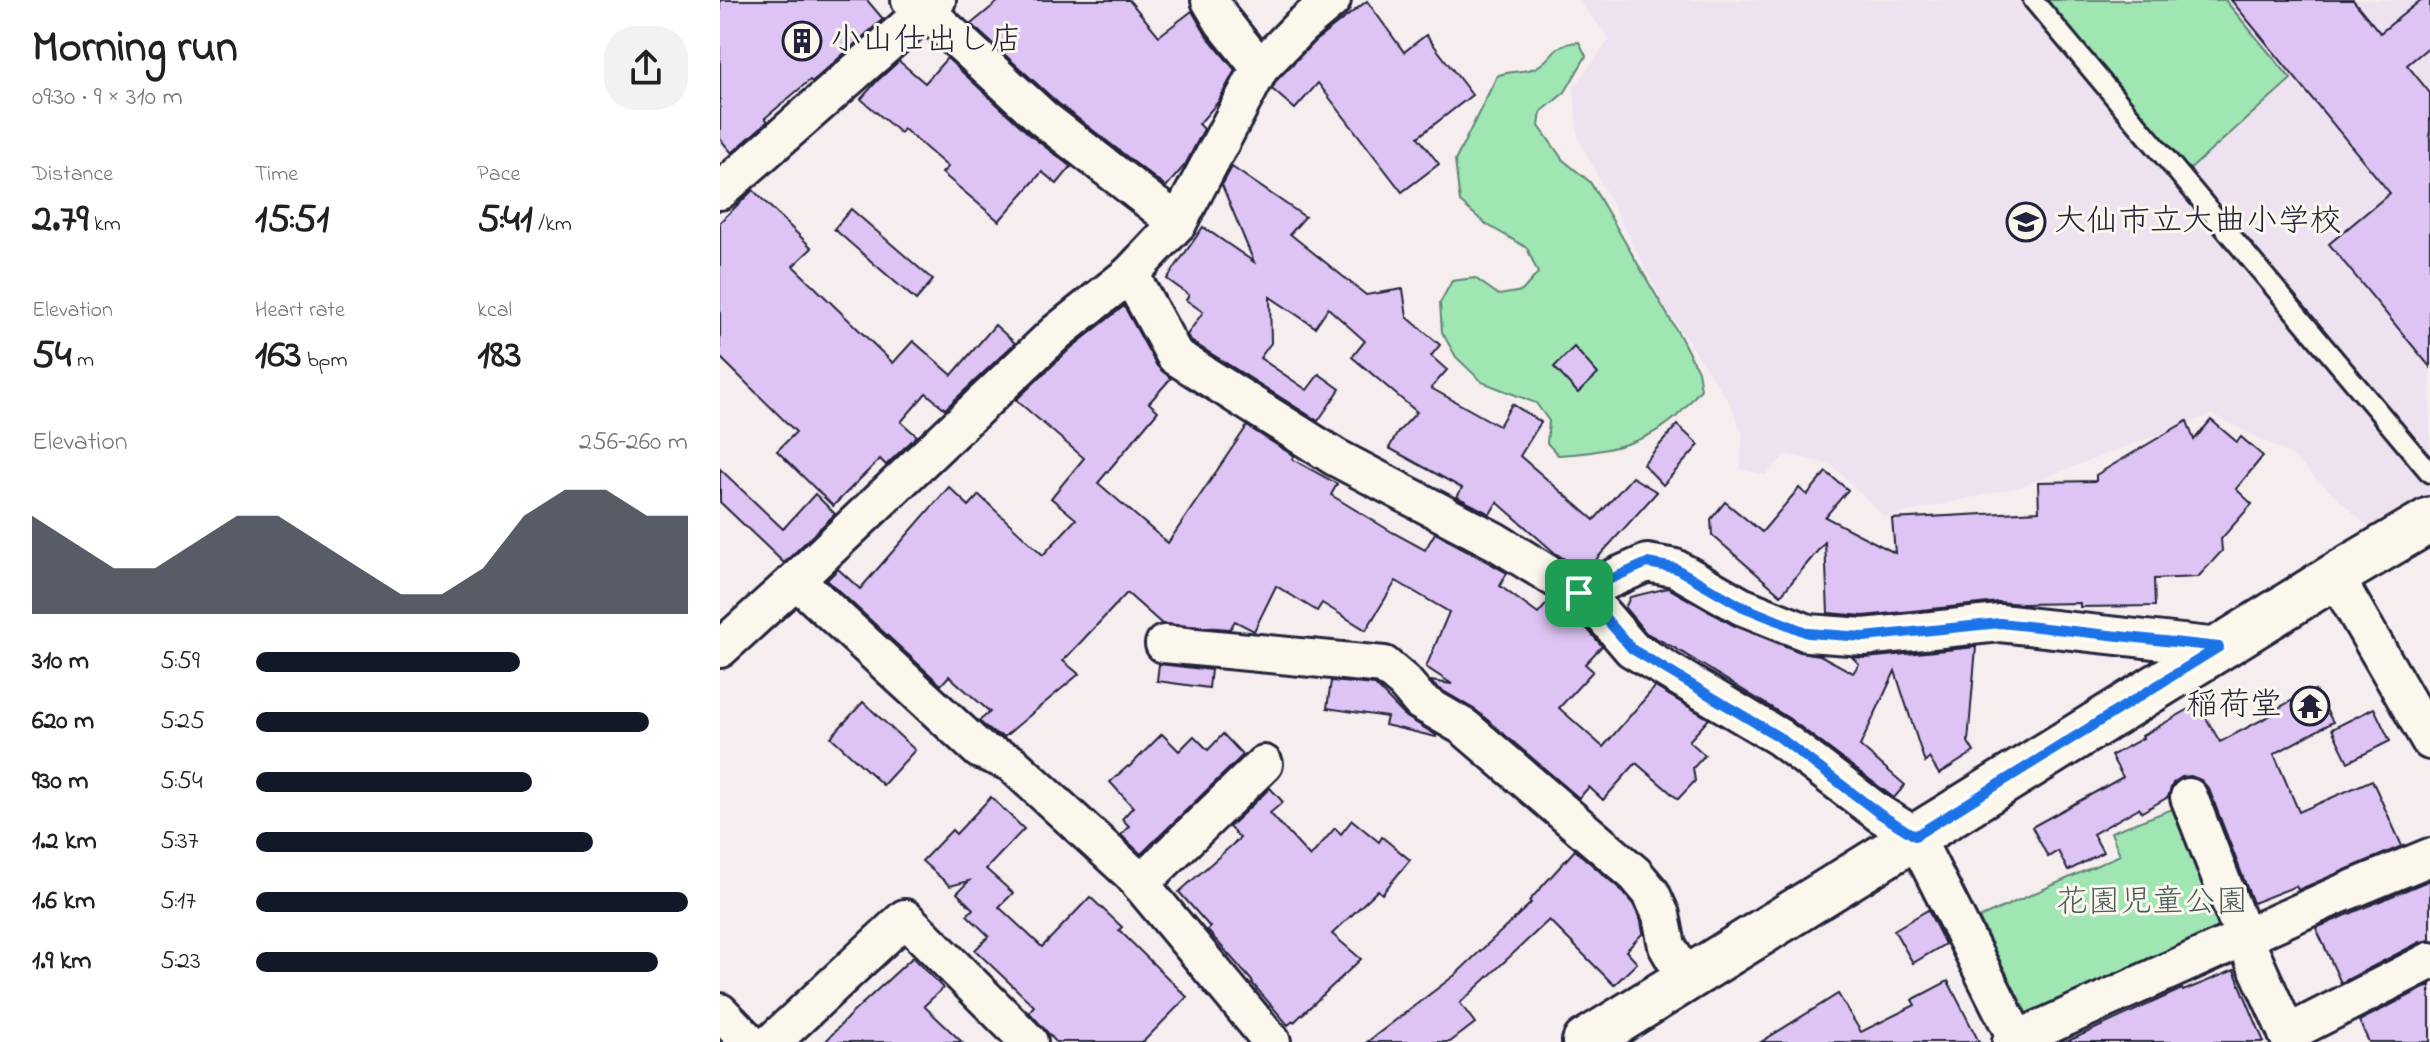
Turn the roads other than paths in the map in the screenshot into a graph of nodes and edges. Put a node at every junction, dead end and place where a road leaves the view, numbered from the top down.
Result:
1 (1210, 0) edge
2 (1332, 0) edge
3 (2033, 0) edge
4 (924, 3) edge
5 (1260, 68) junction
6 (720, 191) edge
7 (1178, 223) junction
8 (1130, 274) junction
9 (2430, 473) edge
10 (2430, 520) edge
11 (2335, 576) junction
12 (796, 580) junction
13 (1579, 593) junction
14 (723, 640) edge
15 (1164, 644) dead end
16 (2219, 647) junction
17 (2430, 741) edge
18 (1264, 764) dead end
19 (2189, 797) dead end
20 (1915, 836) junction
21 (2430, 857) edge
22 (1140, 884) junction
23 (2244, 938) junction
24 (2430, 961) edge
25 (1686, 979) junction
26 (720, 1012) edge
27 (2289, 1038) edge
28 (2016, 1041) edge
29 (749, 1042) edge
30 (772, 1042) edge
31 (1029, 1042) edge
32 (1272, 1042) edge
33 (1585, 1042) edge

1 - 5 street
2 - 5 street
3 - 9 lane
4 - 6 street
4 - 7 street
5 - 7 street
7 - 8 street
8 - 12 street
8 - 13 street
10 - 11 main road
11 - 16 main road
11 - 17 street
12 - 14 street
12 - 22 street
13 - 16 street
13 - 20 street
15 - 25 street
16 - 20 main road
18 - 22 street
19 - 23 street
20 - 25 main road
20 - 28 street
21 - 23 street
22 - 32 street
23 - 27 street
23 - 28 street
24 - 27 street
25 - 33 main road
26 - 29 street
30 - 31 street

